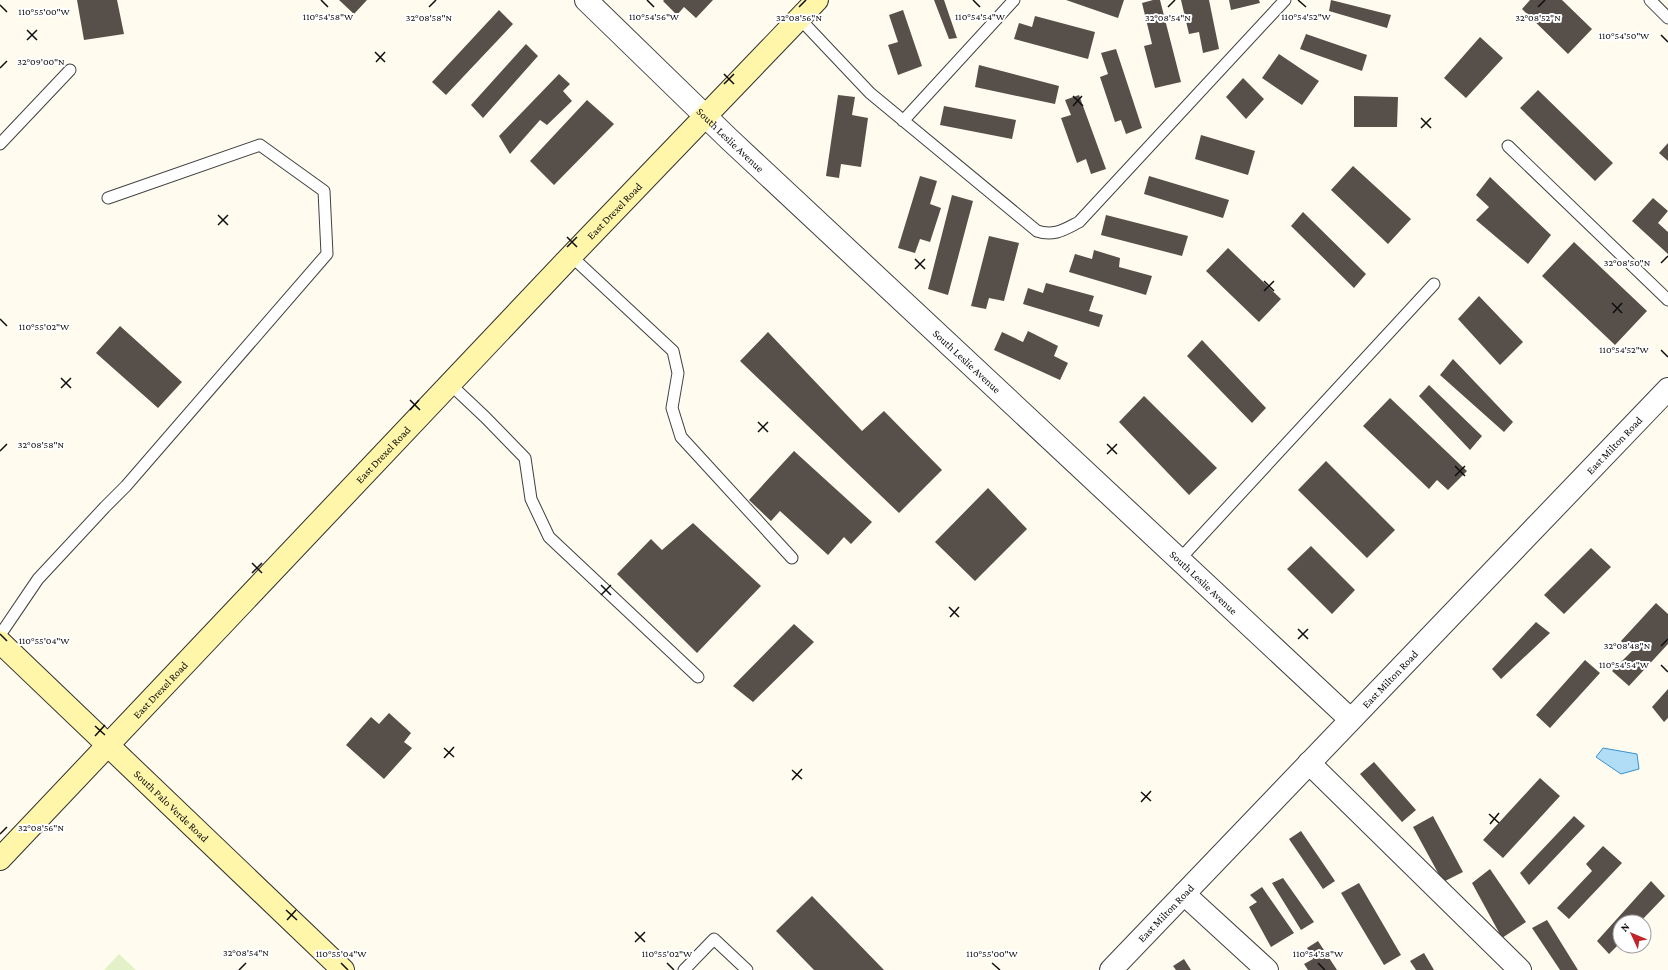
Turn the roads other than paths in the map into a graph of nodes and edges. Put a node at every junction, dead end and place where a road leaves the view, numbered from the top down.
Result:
1 (586, 0) edge
2 (817, 0) edge
3 (1014, 0) edge
4 (1285, 0) edge
5 (1650, 0) edge
6 (800, 18) junction
7 (1668, 18) edge
8 (70, 70) dead end
9 (704, 116) junction
10 (903, 121) junction
11 (0, 144) edge
12 (1508, 146) dead end
13 (108, 198) dead end
14 (571, 256) junction
15 (1434, 284) dead end
16 (1668, 300) edge
17 (450, 384) junction
18 (1668, 389) edge
19 (792, 558) dead end
20 (1179, 560) junction
21 (0, 635) edge
22 (0, 642) edge
23 (698, 677) dead end
24 (1350, 719) junction
25 (107, 744) junction
26 (1309, 763) junction
27 (0, 859) edge
28 (1184, 894) junction
29 (343, 970) edge
30 (684, 970) edge
31 (747, 970) edge
32 (1111, 970) edge
33 (1267, 970) edge
34 (1520, 970) edge

1 - 9 street, South Leslie Avenue
2 - 6 street, East Drexel Road
3 - 10 lane
4 - 10 lane
5 - 7 lane
6 - 9 street, East Drexel Road
6 - 10 lane
8 - 11 lane
9 - 14 street, East Drexel Road
9 - 20 street, South Leslie Avenue
12 - 16 lane
13 - 21 lane
14 - 17 street, East Drexel Road
14 - 19 lane
15 - 20 lane
17 - 23 lane
17 - 25 street, East Drexel Road
18 - 24 street, East Milton Road
20 - 24 street, South Leslie Avenue
22 - 25 street, South Palo Verde Road
24 - 26 street, East Milton Road
25 - 27 street, East Drexel Road
25 - 29 street, South Palo Verde Road
26 - 28 street, East Milton Road
26 - 34 street
28 - 32 street, East Milton Road
28 - 33 street
30 - 31 lane

